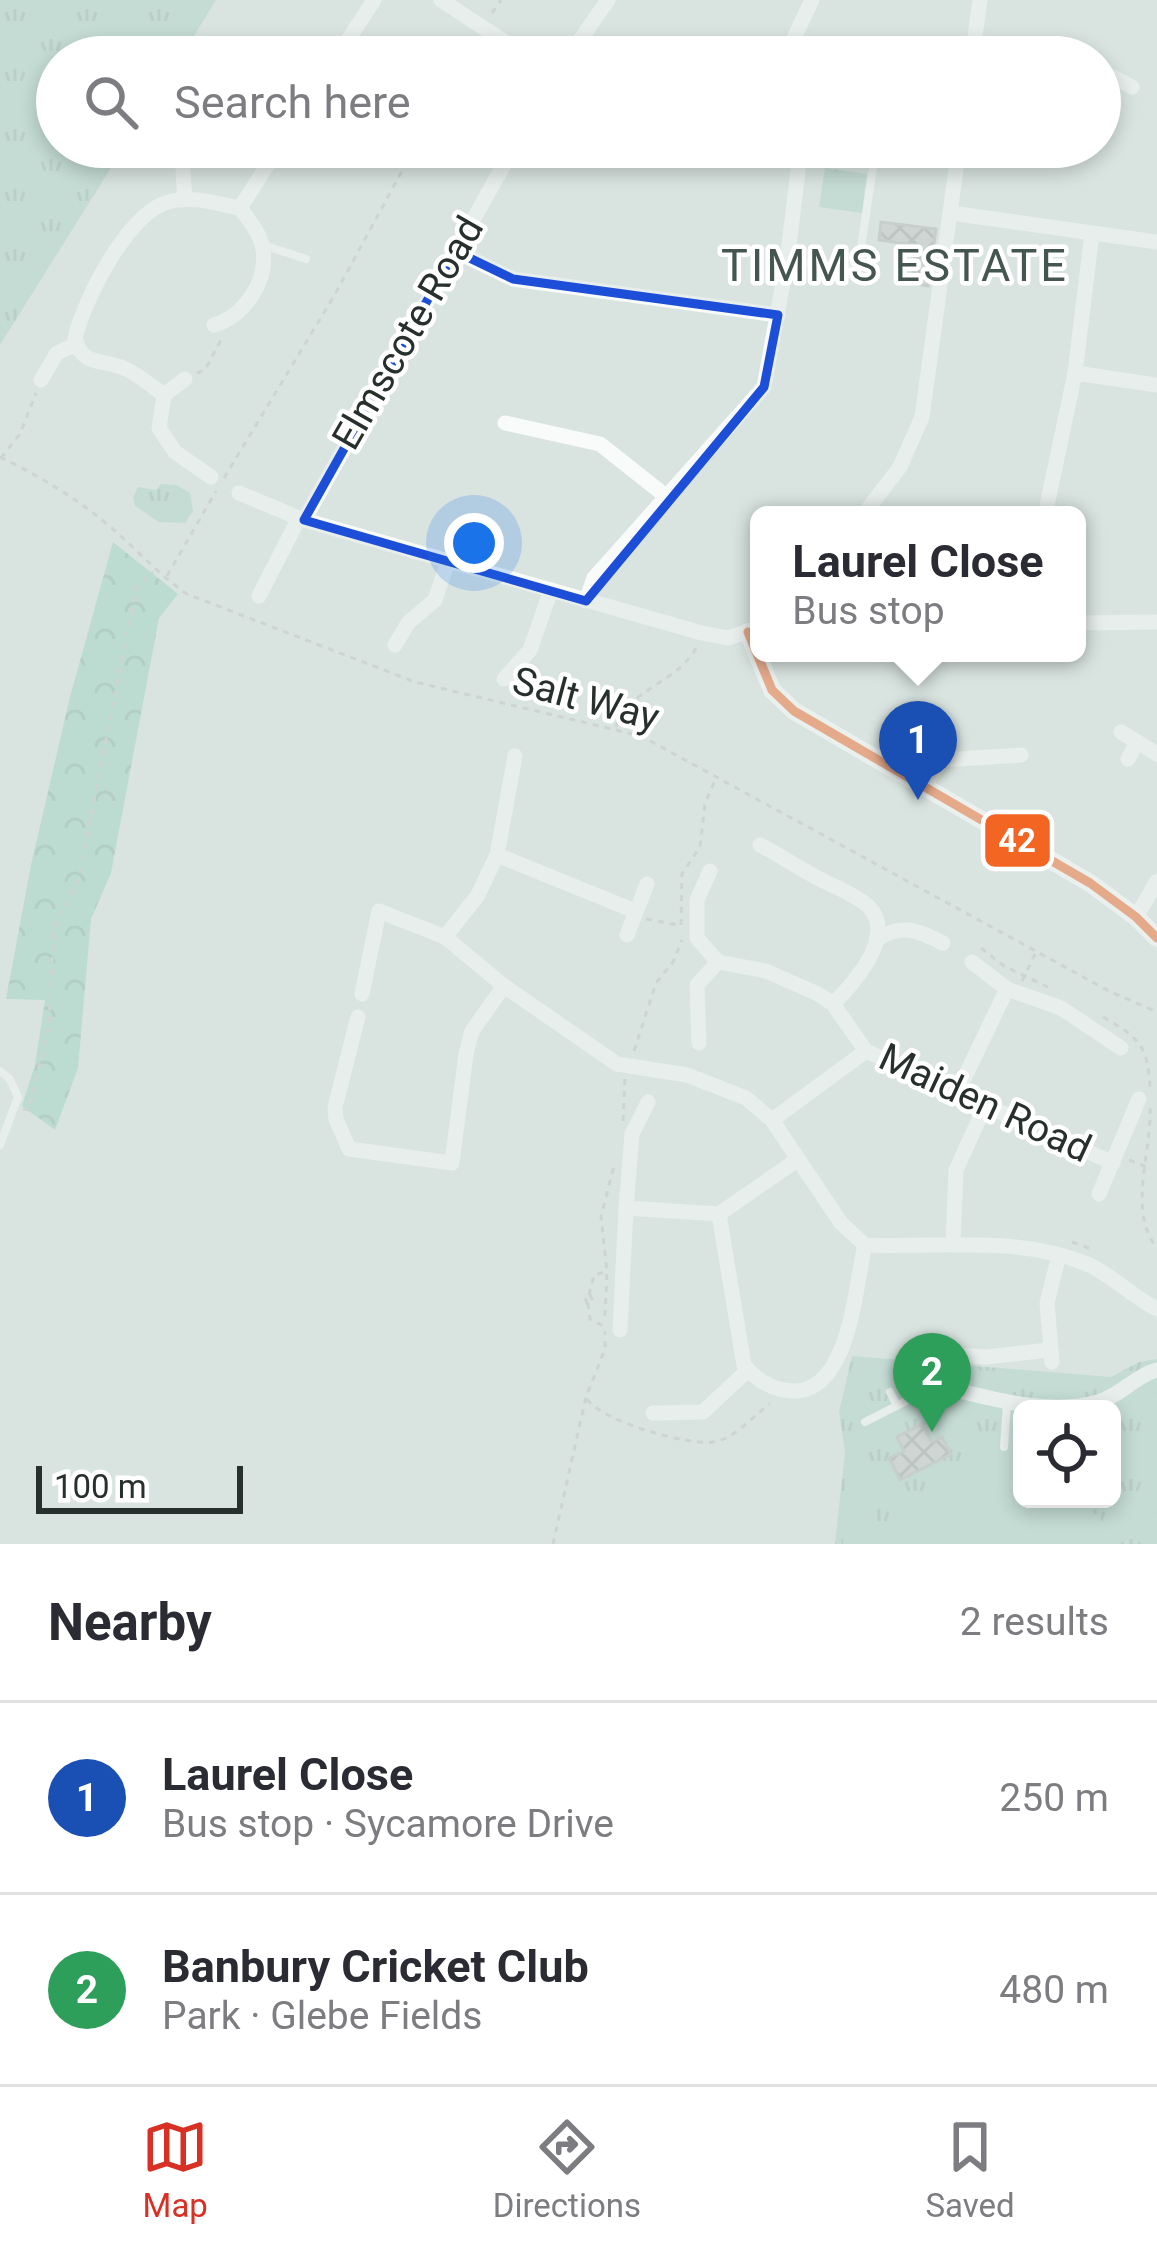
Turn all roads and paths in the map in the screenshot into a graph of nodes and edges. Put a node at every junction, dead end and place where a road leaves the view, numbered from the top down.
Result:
1 (374, 0) edge
2 (441, 0) edge
3 (608, 0) edge
4 (812, 0) edge
5 (980, 0) edge
6 (351, 36) edge
7 (496, 36) edge
8 (583, 36) edge
9 (795, 36) edge
10 (975, 36) edge
11 (1121, 81) edge
12 (1132, 87) dead end
13 (266, 168) edge
14 (404, 168) edge
15 (502, 168) edge
16 (798, 168) edge
17 (876, 168) edge
18 (956, 168) edge
19 (183, 171) dead end
20 (185, 200) junction
21 (240, 208) junction
22 (951, 214) junction
23 (1092, 233) junction
24 (1157, 242) edge
25 (261, 245) junction
26 (455, 251) junction
27 (306, 259) dead end
28 (787, 261) junction
29 (778, 315) junction
30 (214, 325) joint
31 (75, 345) junction
32 (1075, 374) junction
33 (185, 379) joint
34 (41, 380) joint
35 (1157, 385) edge
36 (164, 394) junction
37 (506, 423) dead end
38 (1, 457) edge
39 (216, 480) junction
40 (239, 493) dead end
41 (667, 497) junction
42 (869, 506) edge
43 (1047, 506) edge
44 (301, 519) junction
45 (448, 561) junction
46 (154, 571) junction
47 (165, 579) junction
48 (551, 590) junction
49 (259, 596) dead end
50 (586, 601) junction
51 (1086, 622) edge
52 (1157, 622) edge
53 (750, 631) edge
54 (702, 633) junction
55 (395, 646) dead end
56 (764, 662) edge
57 (504, 679) dead end
58 (615, 728) junction
59 (1121, 732) dead end
60 (1137, 742) junction
61 (1157, 754) edge
62 (1022, 755) dead end
63 (515, 756) dead end
64 (1128, 759) dead end
65 (922, 787) junction
66 (760, 845) dead end
67 (497, 855) junction
68 (710, 871) dead end
69 (1157, 880) edge
70 (647, 884) dead end
71 (634, 914) junction
72 (1136, 916) junction
73 (696, 923) junction
74 (627, 935) dead end
75 (445, 938) junction
76 (1157, 938) edge
77 (876, 940) junction
78 (943, 943) dead end
79 (1037, 950) junction
80 (977, 955) joint
81 (718, 962) junction
82 (1025, 975) junction
83 (504, 986) junction
84 (1012, 991) junction
85 (362, 994) dead end
86 (1066, 996) dead end
87 (833, 1004) junction
88 (1094, 1012) dead end
89 (1157, 1012) edge
90 (358, 1018) dead end
91 (699, 1043) dead end
92 (1121, 1048) dead end
93 (866, 1051) junction
94 (0, 1071) edge
95 (958, 1091) junction
96 (1138, 1099) dead end
97 (648, 1102) dead end
98 (986, 1104) junction
99 (17, 1108) junction
100 (772, 1120) junction
101 (0, 1145) edge
102 (1114, 1158) junction
103 (796, 1160) junction
104 (1147, 1167) junction
105 (1099, 1194) dead end
106 (626, 1208) junction
107 (719, 1214) junction
108 (866, 1245) junction
109 (953, 1245) junction
110 (1157, 1248) edge
111 (1059, 1255) junction
112 (607, 1272) dead end
113 (1157, 1309) edge
114 (612, 1328) joint
115 (920, 1353) dead end
116 (748, 1370) junction
117 (1157, 1370) edge
118 (956, 1390) joint
119 (890, 1392) dead end
120 (1102, 1400) edge
121 (1006, 1402) junction
122 (1013, 1403) edge
123 (897, 1406) junction
124 (653, 1413) dead end
125 (865, 1422) dead end
126 (1004, 1447) dead end

1 - 6 street
2 - 7 street
3 - 8 street
4 - 9 street
5 - 10 street
11 - 12 street
13 - 21 street
14 - 39 path
15 - 26 street, Elmscote Road
16 - 28 street
17 - 28 lane
18 - 22 street
19 - 20 street
20 - 21 street
20 - 31 street
21 - 25 street
22 - 23 street
22 - 42 street
23 - 24 street
23 - 32 street
25 - 27 lane
25 - 30 street
26 - 29 street
26 - 44 street, Elmscote Road
28 - 29 street
29 - 41 street
30 - 33 path
31 - 34 street
31 - 36 street
32 - 35 street
32 - 43 street
33 - 36 street
34 - 38 path
36 - 39 street
37 - 41 street
38 - 46 path, Salt Way
39 - 47 path
40 - 44 street
41 - 50 street
44 - 45 street
44 - 49 street, Elmscote Road
45 - 48 street
45 - 55 street
46 - 47 path, Salt Way
46 - 99 path
47 - 58 path, Salt Way
48 - 50 street
48 - 57 street
50 - 54 street
51 - 52 street
53 - 54 street
54 - 58 path
56 - 65 street
58 - 79 path, Salt Way
59 - 60 street
60 - 61 street
60 - 64 street
62 - 65 street
63 - 67 street
65 - 72 street
66 - 77 street
67 - 71 street
67 - 75 street
68 - 73 street
69 - 72 street
70 - 71 street
71 - 73 path
71 - 74 street
72 - 76 street
73 - 81 street
75 - 83 street
75 - 85 street
77 - 78 street
77 - 87 street
79 - 82 path
79 - 89 path, Salt Way
80 - 82 path
80 - 84 street
81 - 87 street, Maiden Road
81 - 91 street
82 - 84 path
82 - 86 path
83 - 90 street
83 - 100 street
84 - 92 street
84 - 95 street
87 - 93 street, Maiden Road
88 - 104 path
93 - 95 street, Maiden Road
93 - 100 street
94 - 99 lane
95 - 98 street, Maiden Road
96 - 102 street
97 - 106 street
98 - 102 street, Maiden Road
98 - 109 street
99 - 101 lane
100 - 103 street
102 - 104 path
102 - 105 street
103 - 107 street
103 - 108 street
104 - 110 path
106 - 107 street
106 - 114 street
107 - 116 street
108 - 109 street
108 - 116 street
109 - 111 street
111 - 113 street
111 - 115 street
112 - 114 path
116 - 124 street
117 - 120 street
118 - 121 street
118 - 123 lane
119 - 123 lane
121 - 122 street
121 - 126 lane
123 - 125 lane

